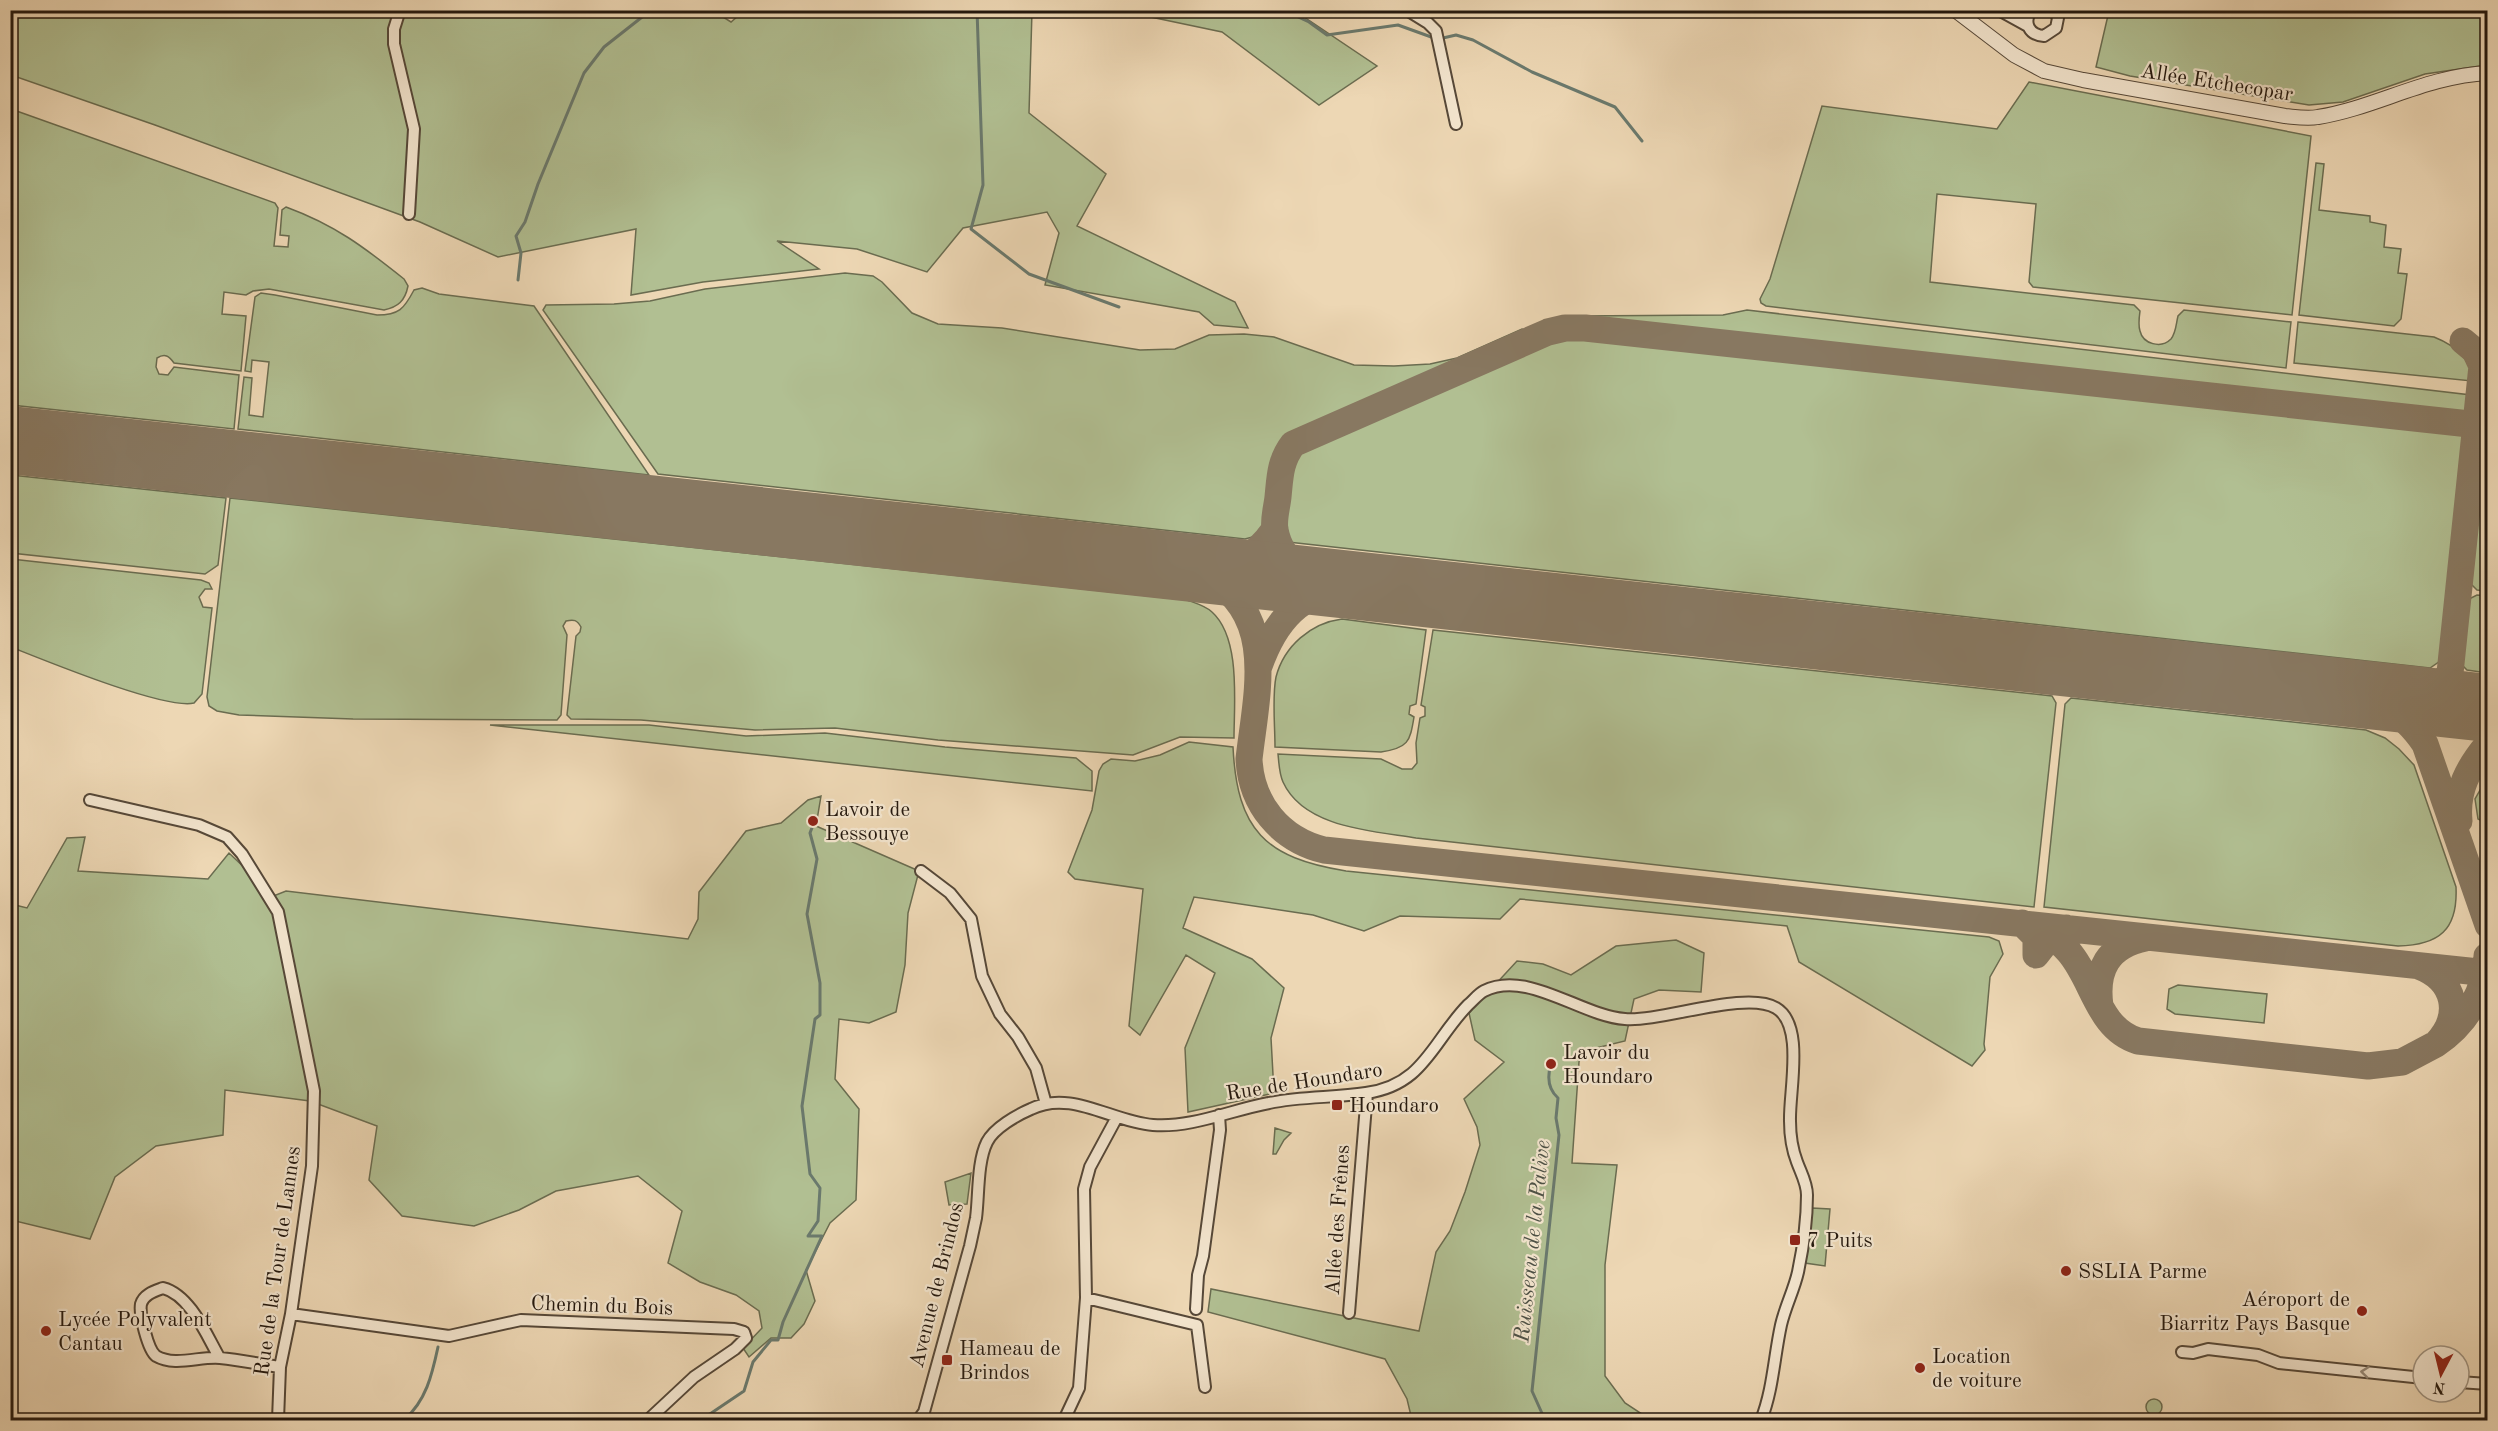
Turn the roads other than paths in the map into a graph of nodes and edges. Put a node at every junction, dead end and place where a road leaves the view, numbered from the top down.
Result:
1 (400, 10) edge
2 (1407, 10) edge
3 (1955, 10) edge
4 (1999, 10) edge
5 (2031, 10) edge
6 (2054, 10) edge
7 (2028, 26) junction
8 (2487, 73) edge
9 (1456, 124) dead end
10 (409, 214) dead end
11 (90, 800) dead end
12 (921, 871) dead end
13 (1367, 1093) junction
14 (1046, 1104) junction
15 (1219, 1115) junction
16 (1117, 1117) junction
17 (1086, 1298) junction
18 (1196, 1309) dead end
19 (1349, 1313) dead end
20 (291, 1314) junction
21 (2182, 1352) dead end
22 (219, 1357) junction
23 (280, 1367) junction
24 (2411, 1377) edge
25 (2471, 1383) edge
26 (2487, 1384) edge
27 (1205, 1387) dead end
28 (278, 1420) edge
29 (648, 1420) edge
30 (918, 1420) edge
31 (1064, 1420) edge
32 (1761, 1420) edge

1 - 10 street
2 - 9 street
3 - 8 street, Allée Etchecopar
4 - 7 street
5 - 7 street
6 - 7 street
11 - 20 street, Rue de la Tour de Lannes
12 - 14 street
13 - 15 street, Rue de Houndaro
13 - 19 street, Allée des Frênes
13 - 32 street, Rue de Houndaro
14 - 16 street, Rue de Houndaro
14 - 30 street, Avenue de Brindos
15 - 16 street, Rue de Houndaro
15 - 18 street
16 - 17 street
17 - 27 street
17 - 31 street
20 - 23 street, Rue de la Tour de Lannes
20 - 29 street, Chemin du Bois
24 -> 21 street
22 - 22 street
22 - 23 street
23 - 28 street, Rue de la Tour de Lannes
25 - 26 street

